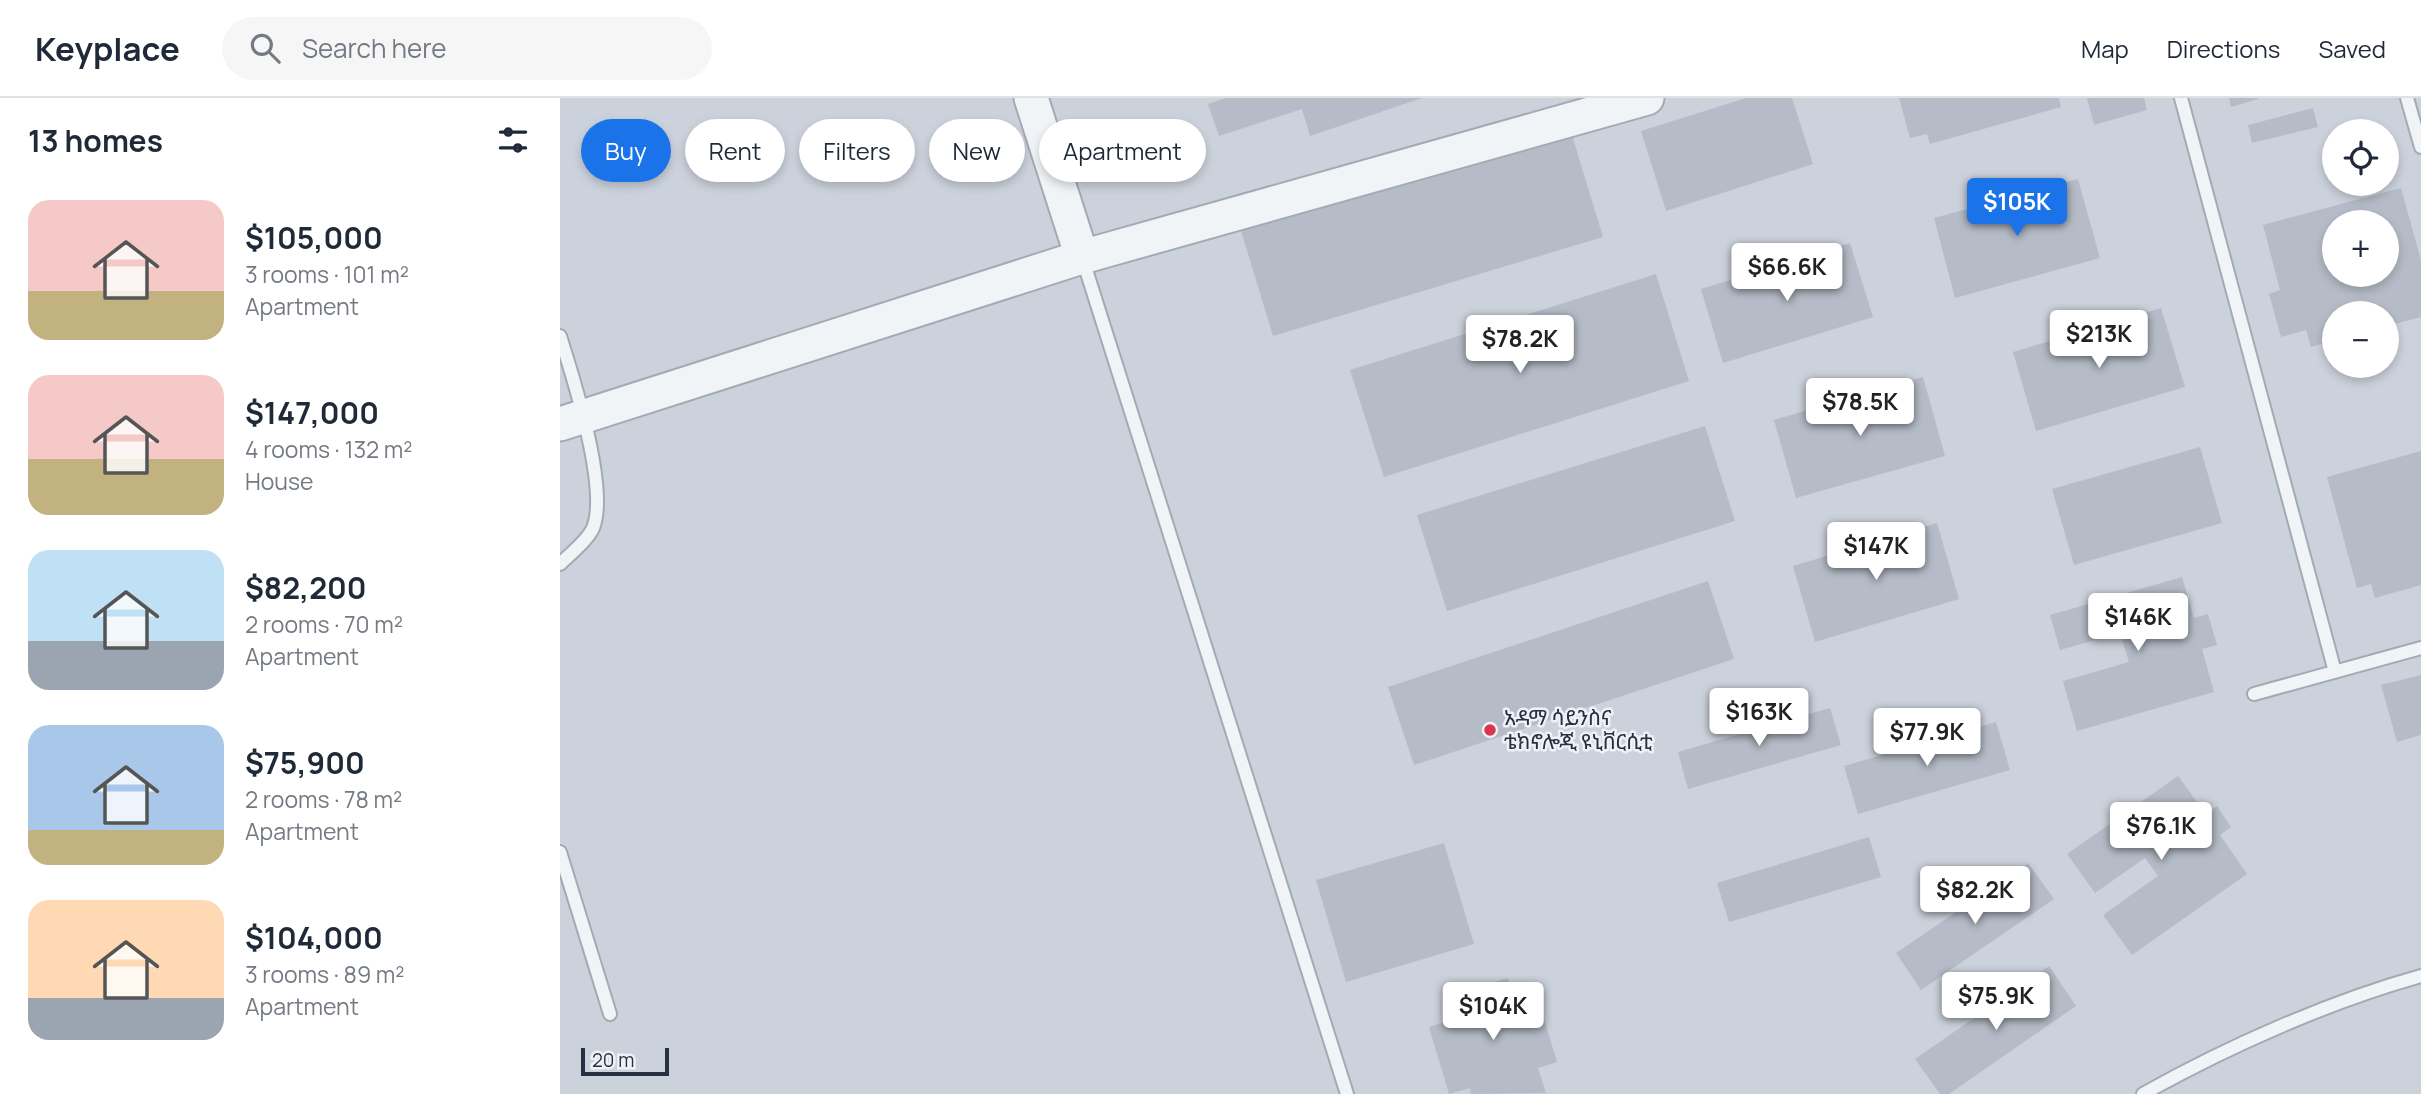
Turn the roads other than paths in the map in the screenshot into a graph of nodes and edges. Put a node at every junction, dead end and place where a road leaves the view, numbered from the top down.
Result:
1 (1031, 98) edge
2 (1647, 98) edge
3 (2181, 98) edge
4 (2407, 98) edge
5 (2421, 148) edge
6 (1082, 257) junction
7 (560, 336) edge
8 (572, 420) edge
9 (560, 564) edge
10 (2421, 648) edge
11 (2335, 672) junction
12 (2254, 694) dead end
13 (560, 852) edge
14 (2421, 976) edge
15 (610, 1014) dead end
16 (1348, 1094) edge
17 (2143, 1094) edge

1 - 6 street
2 - 6 street
3 - 11 lane
4 - 5 lane
6 - 8 street
6 - 16 lane
7 - 8 lane
8 - 9 lane
10 - 11 lane
11 - 12 lane
13 - 15 lane
14 - 17 lane

